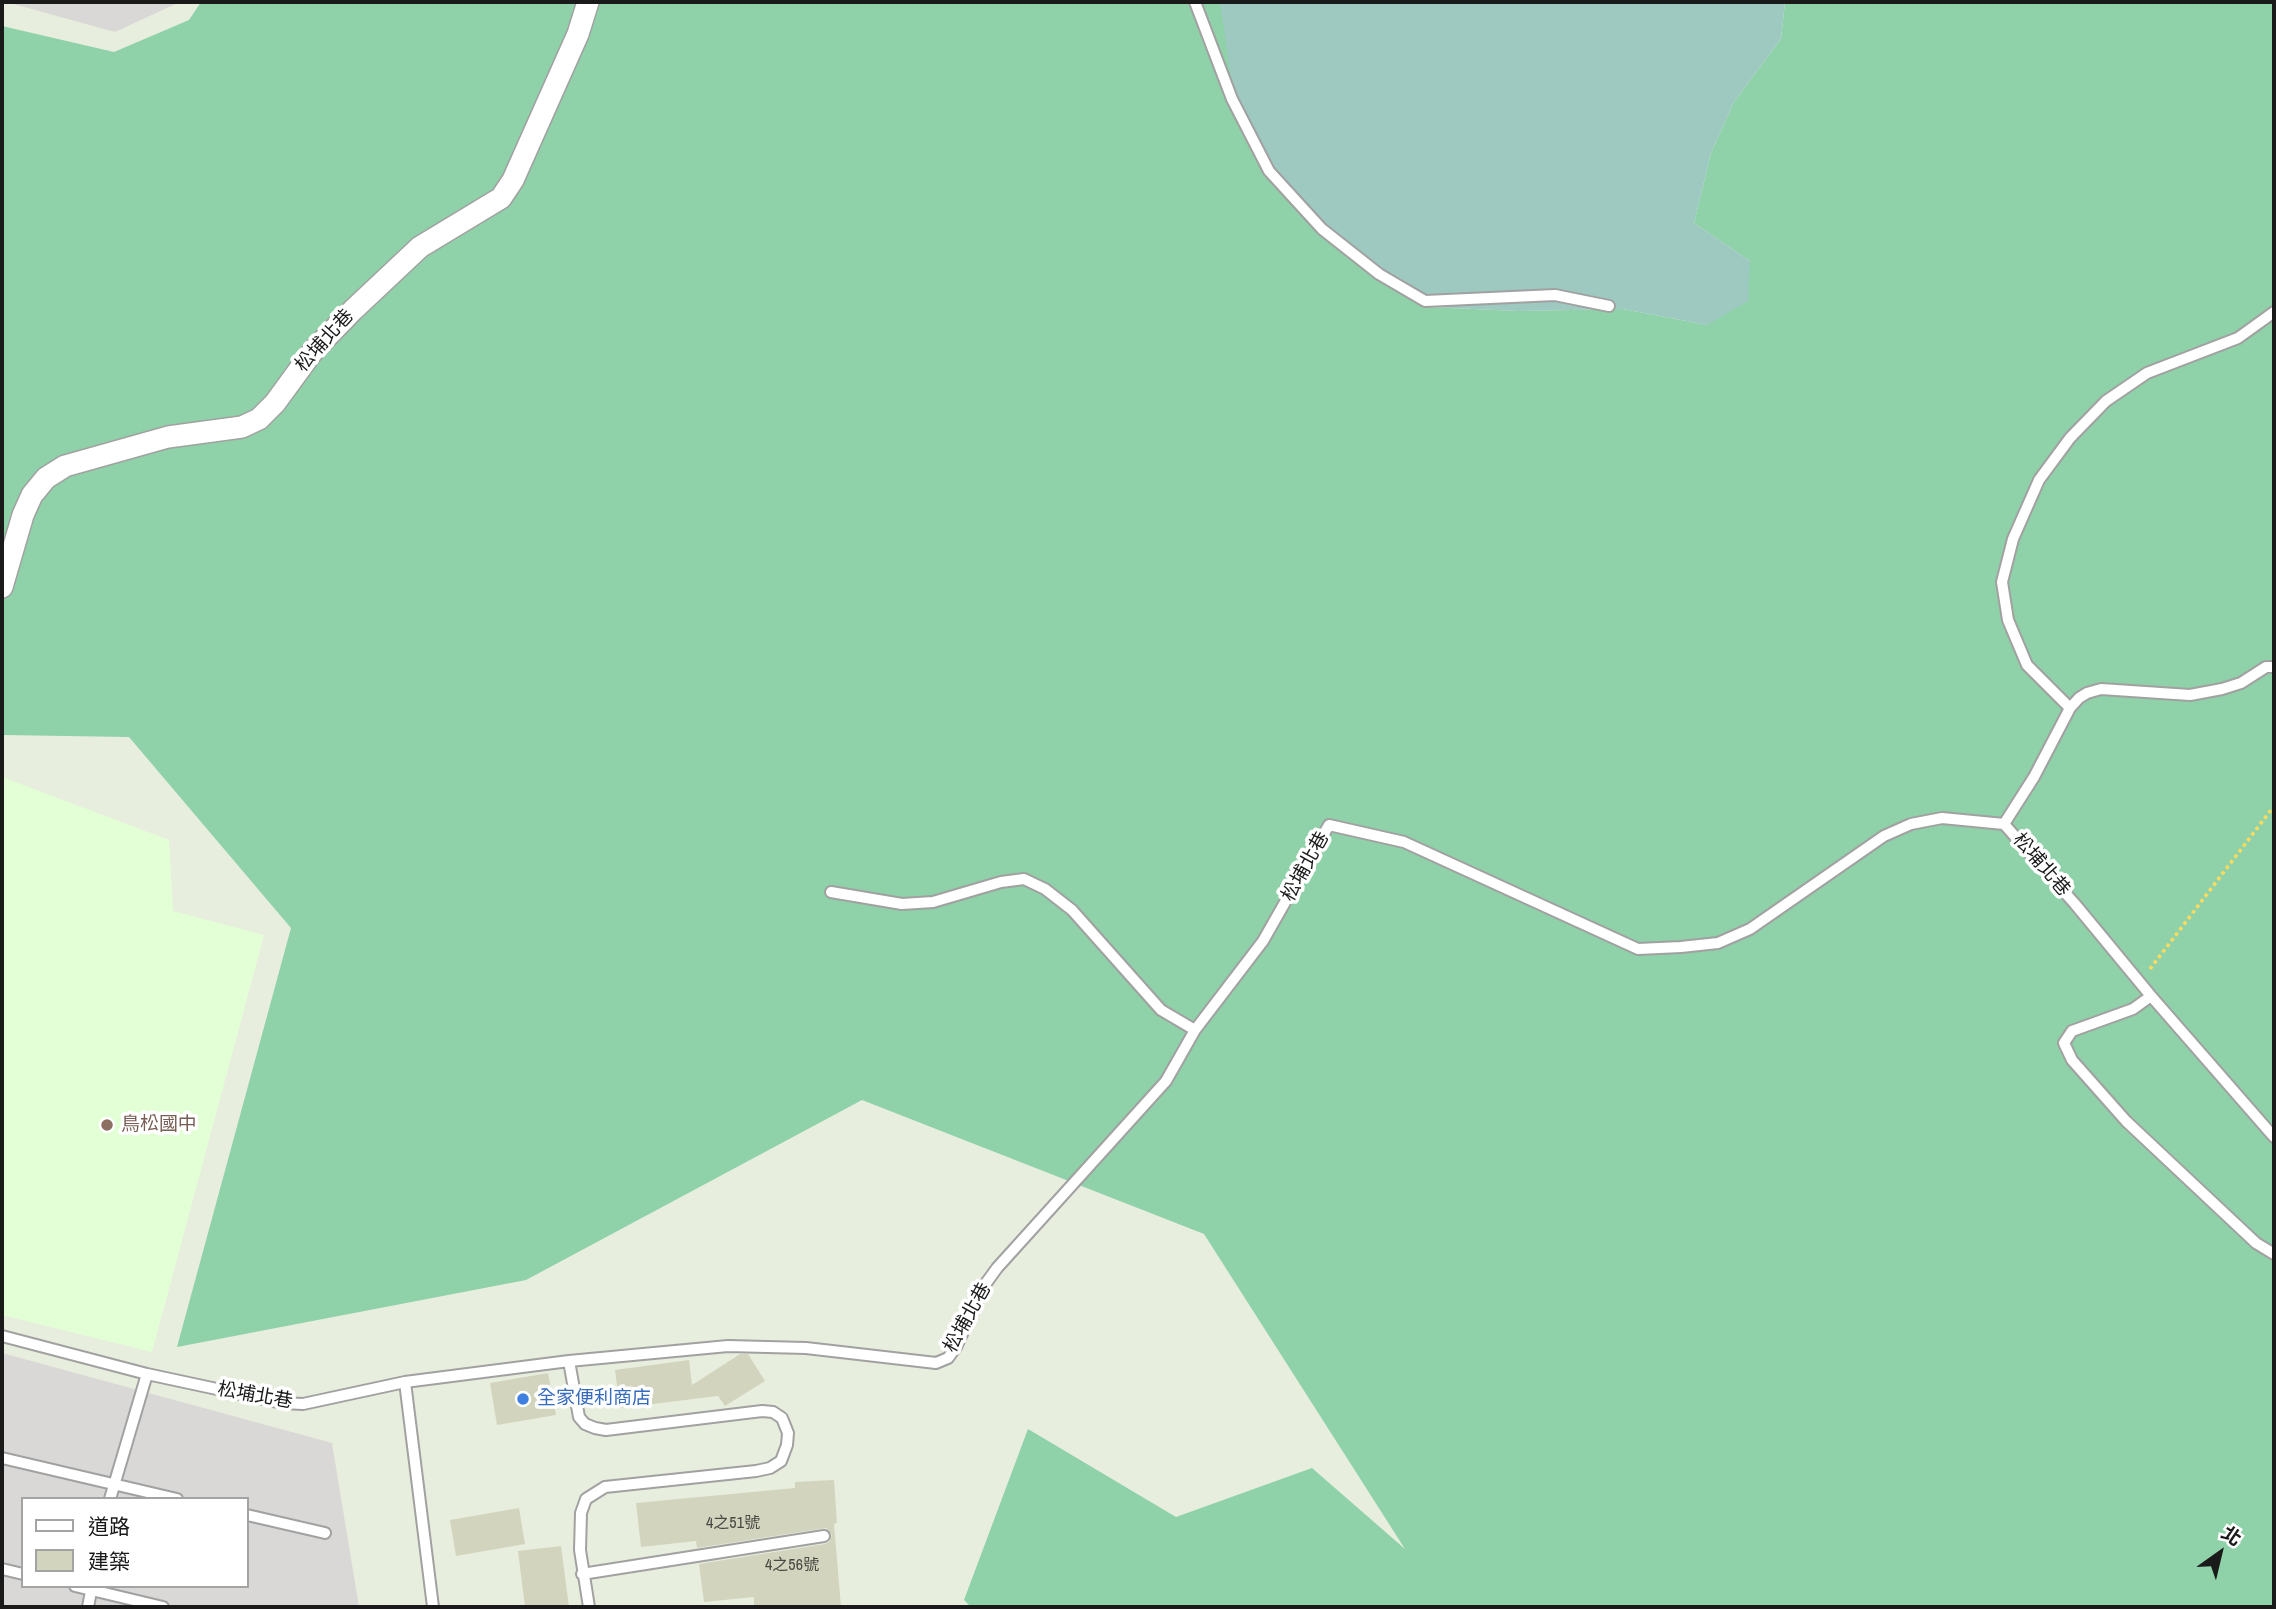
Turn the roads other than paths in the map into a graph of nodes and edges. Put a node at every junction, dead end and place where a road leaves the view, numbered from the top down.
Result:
1 (589, 2) edge
2 (1195, 2) edge
3 (1609, 306) dead end
4 (2274, 312) edge
5 (2, 587) edge
6 (2274, 667) edge
7 (2070, 708) junction
8 (2004, 824) junction
9 (831, 892) dead end
10 (2151, 996) junction
11 (1195, 1030) junction
12 (2274, 1137) edge
13 (2274, 1254) edge
14 (2, 1336) edge
15 (569, 1361) junction
16 (147, 1374) junction
17 (405, 1382) junction
18 (2, 1458) edge
19 (113, 1484) junction
20 (110, 1497) edge
21 (168, 1497) edge
22 (248, 1515) edge
23 (325, 1533) dead end
24 (824, 1536) dead end
25 (2, 1569) edge
26 (21, 1574) edge
27 (582, 1574) junction
28 (92, 1588) edge
29 (88, 1607) edge
30 (163, 1607) edge
31 (433, 1607) edge
32 (589, 1607) edge

1 - 5 street, 松埔北巷
2 - 3 lane
4 - 7 lane
6 - 7 lane
7 - 8 lane
8 - 10 lane, 松埔北巷
8 - 11 lane, 松埔北巷
9 - 11 lane
10 - 12 lane, 松埔北巷
10 - 13 lane
11 - 15 lane, 松埔北巷
14 - 16 lane, 松埔北巷
15 - 17 lane, 松埔北巷
15 - 27 lane
16 - 17 lane, 松埔北巷
16 - 19 lane
17 - 31 lane
18 - 19 lane
19 - 20 lane
19 - 21 lane
22 - 23 lane
24 - 27 lane
25 - 26 lane
27 - 32 lane
28 - 29 lane
28 - 30 lane

